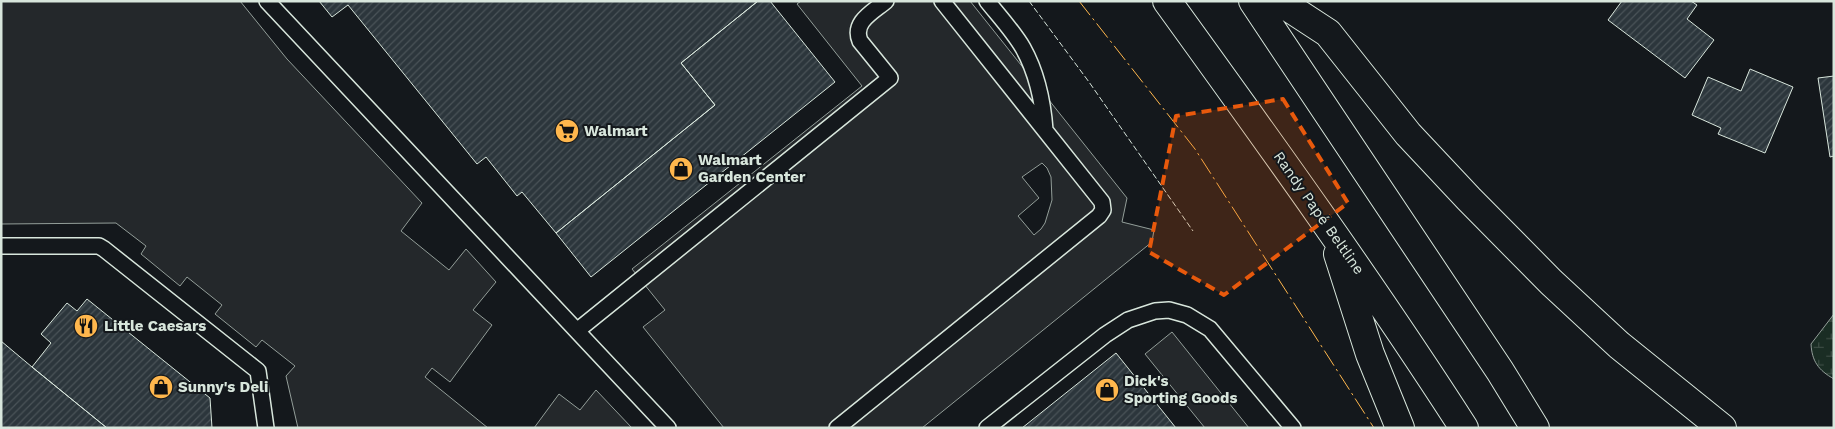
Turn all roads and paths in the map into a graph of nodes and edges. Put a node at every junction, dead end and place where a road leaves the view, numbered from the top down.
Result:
1 (267, 1) edge
2 (886, 1) edge
3 (942, 1) edge
4 (986, 1) edge
5 (1168, 1) edge
6 (1253, 1) edge
7 (1279, 1) edge
8 (1045, 130) junction
9 (1328, 224) junction
10 (1, 247) edge
11 (578, 330) junction
12 (266, 428) edge
13 (668, 428) edge
14 (836, 428) edge
15 (987, 428) edge
16 (1293, 428) edge
17 (1400, 428) edge
18 (1464, 428) edge
19 (1535, 428) edge
20 (1722, 428) edge

1 - 11 lane
2 - 11 lane
3 - 8 lane
4 - 8 lane
5 - 9 highway, Randy Papé Beltline
6 - 19 highway
7 - 20 highway
8 - 14 lane
9 - 17 highway
9 - 18 highway, Randy Papé Beltline
10 - 12 lane
11 - 13 lane
15 - 16 lane

